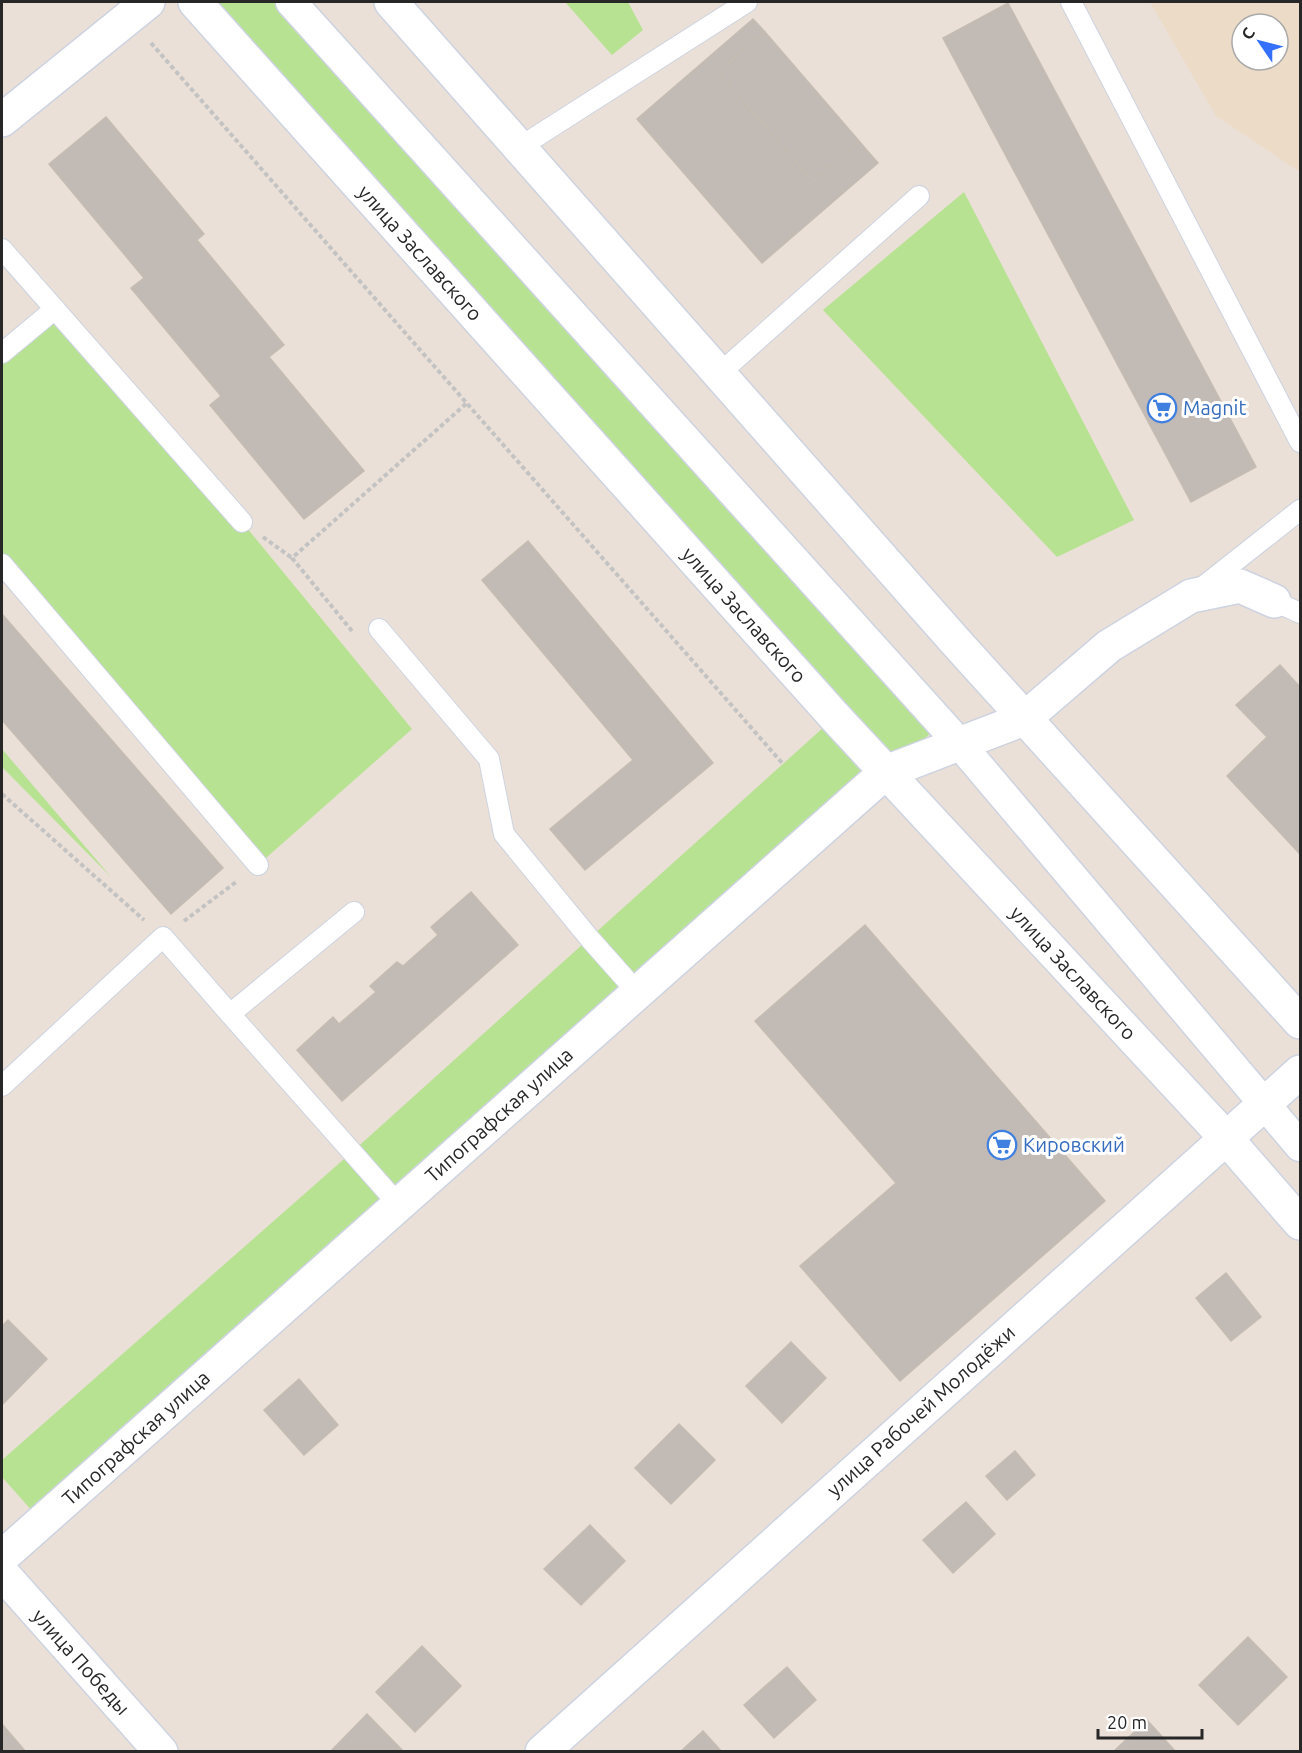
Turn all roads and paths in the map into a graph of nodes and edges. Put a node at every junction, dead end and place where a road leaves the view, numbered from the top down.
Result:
1 (195, 2) edge
2 (291, 2) edge
3 (391, 2) edge
4 (746, 2) edge
5 (1071, 2) edge
6 (138, 10) edge
7 (2, 120) edge
8 (520, 147) junction
9 (919, 196) dead end
10 (2, 249) edge
11 (55, 309) junction
12 (2, 353) edge
13 (719, 374) junction
14 (466, 403) junction
15 (1300, 442) edge
16 (1300, 510) edge
17 (242, 522) joint
18 (292, 558) junction
19 (2, 564) edge
20 (1191, 596) junction
21 (1287, 607) edge
22 (379, 628) joint
23 (1024, 718) junction
24 (958, 743) junction
25 (783, 764) dead end
26 (886, 771) junction
27 (2, 794) edge
28 (258, 865) joint
29 (354, 912) dead end
30 (163, 937) junction
31 (637, 992) junction
32 (230, 1014) junction
33 (1300, 1022) edge
34 (1300, 1072) edge
35 (2, 1086) edge
36 (1264, 1104) junction
37 (1226, 1138) junction
38 (1300, 1146) edge
39 (398, 1204) junction
40 (1300, 1223) edge
41 (2, 1557) edge
42 (2, 1574) edge
43 (161, 1752) edge
44 (542, 1752) edge

1 - 26 street, улица Заславского
2 - 24 street
3 - 8 street
4 - 8 lane
5 - 15 lane
6 - 7 street
6 - 14 path
8 - 13 street
9 - 13 lane
10 - 11 lane
11 - 12 lane
11 - 17 lane
13 - 23 street
14 - 18 path
14 - 25 path
16 - 20 lane
17 - 18 path
18 - 22 path
19 - 28 lane
20 - 21 street
20 - 23 street
22 - 31 lane
23 - 24 street, Типографская улица
23 - 33 street
24 - 26 street, Типографская улица
24 - 36 street
26 - 31 street, Типографская улица
26 - 37 street, улица Заславского
27 - 30 path
28 - 30 path
29 - 32 lane
30 - 32 lane
30 - 35 lane
31 - 39 street, Типографская улица
32 - 39 lane
34 - 36 street, улица Рабочей Молодёжи
36 - 37 street, улица Рабочей Молодёжи
36 - 38 street
37 - 40 street, улица Заславского
37 - 44 street, улица Рабочей Молодёжи
39 - 41 street, Типографская улица
42 - 43 street, улица Победы

